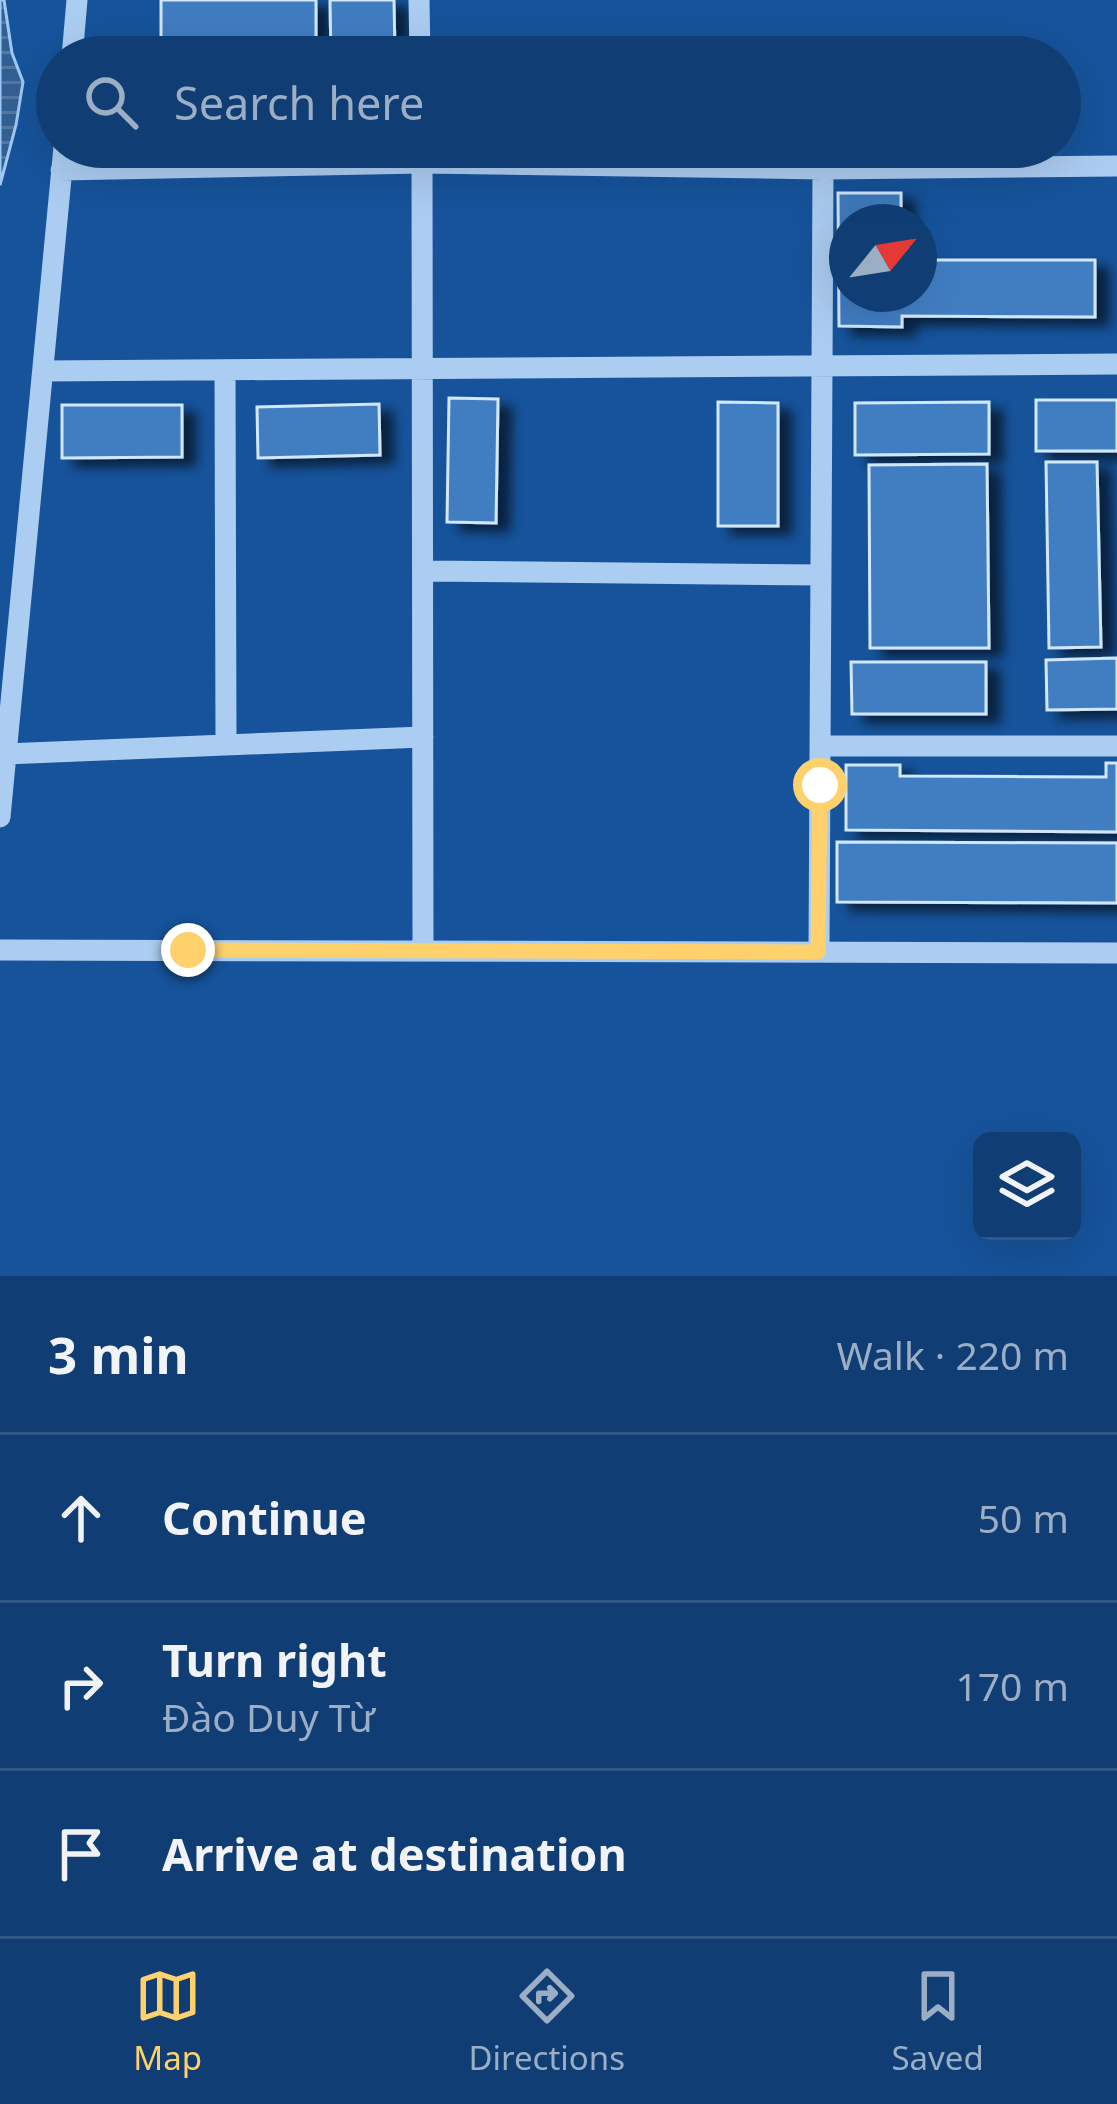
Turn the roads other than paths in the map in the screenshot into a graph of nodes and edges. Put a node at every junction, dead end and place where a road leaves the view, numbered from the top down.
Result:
1 (77, 0) edge
2 (419, 0) edge
3 (74, 36) edge
4 (420, 36) edge
5 (1081, 166) edge
6 (1117, 166) edge
7 (62, 168) edge
8 (422, 168) edge
9 (794, 168) edge
10 (921, 168) edge
11 (823, 169) junction
12 (1117, 364) edge
13 (822, 368) junction
14 (422, 369) junction
15 (225, 370) junction
16 (43, 371) junction
17 (423, 571) junction
18 (820, 575) junction
19 (423, 736) junction
20 (226, 745) junction
21 (820, 746) junction
22 (1117, 746) edge
23 (5, 754) junction
24 (0, 817) edge
25 (0, 950) edge
26 (423, 951) junction
27 (818, 952) junction
28 (1117, 953) edge

1 - 3 street
2 - 4 street
5 - 6 street
7 - 16 street
8 - 14 street
9 - 11 street
10 - 11 street
11 - 13 street
12 - 13 street
13 - 14 street
13 - 18 street
14 - 15 street
14 - 17 street
15 - 16 street
15 - 20 street
16 - 23 street
17 - 18 street
17 - 19 street
18 - 21 street
19 - 20 street
19 - 26 street
20 - 23 street
21 - 22 street
21 - 27 street
23 - 24 street
25 - 26 street
26 - 27 street
27 - 28 street

